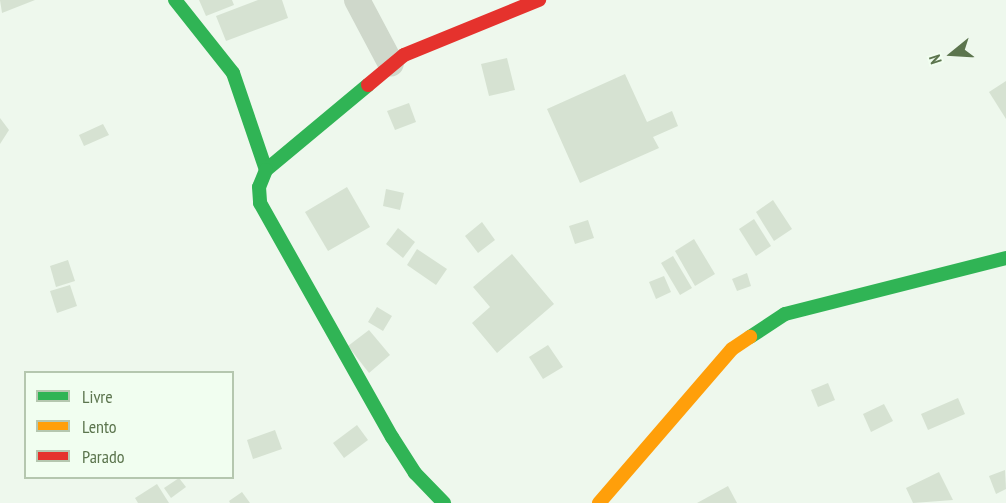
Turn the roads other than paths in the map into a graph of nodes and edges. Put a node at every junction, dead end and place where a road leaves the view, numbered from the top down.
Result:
1 (175, 0) edge
2 (357, 0) edge
3 (539, 0) edge
4 (392, 64) junction
5 (266, 170) junction
6 (1006, 258) edge
7 (444, 503) edge
8 (599, 503) edge

1 - 5 street
2 - 4 street
3 - 4 street
4 - 5 street
5 - 7 street
6 - 8 street

